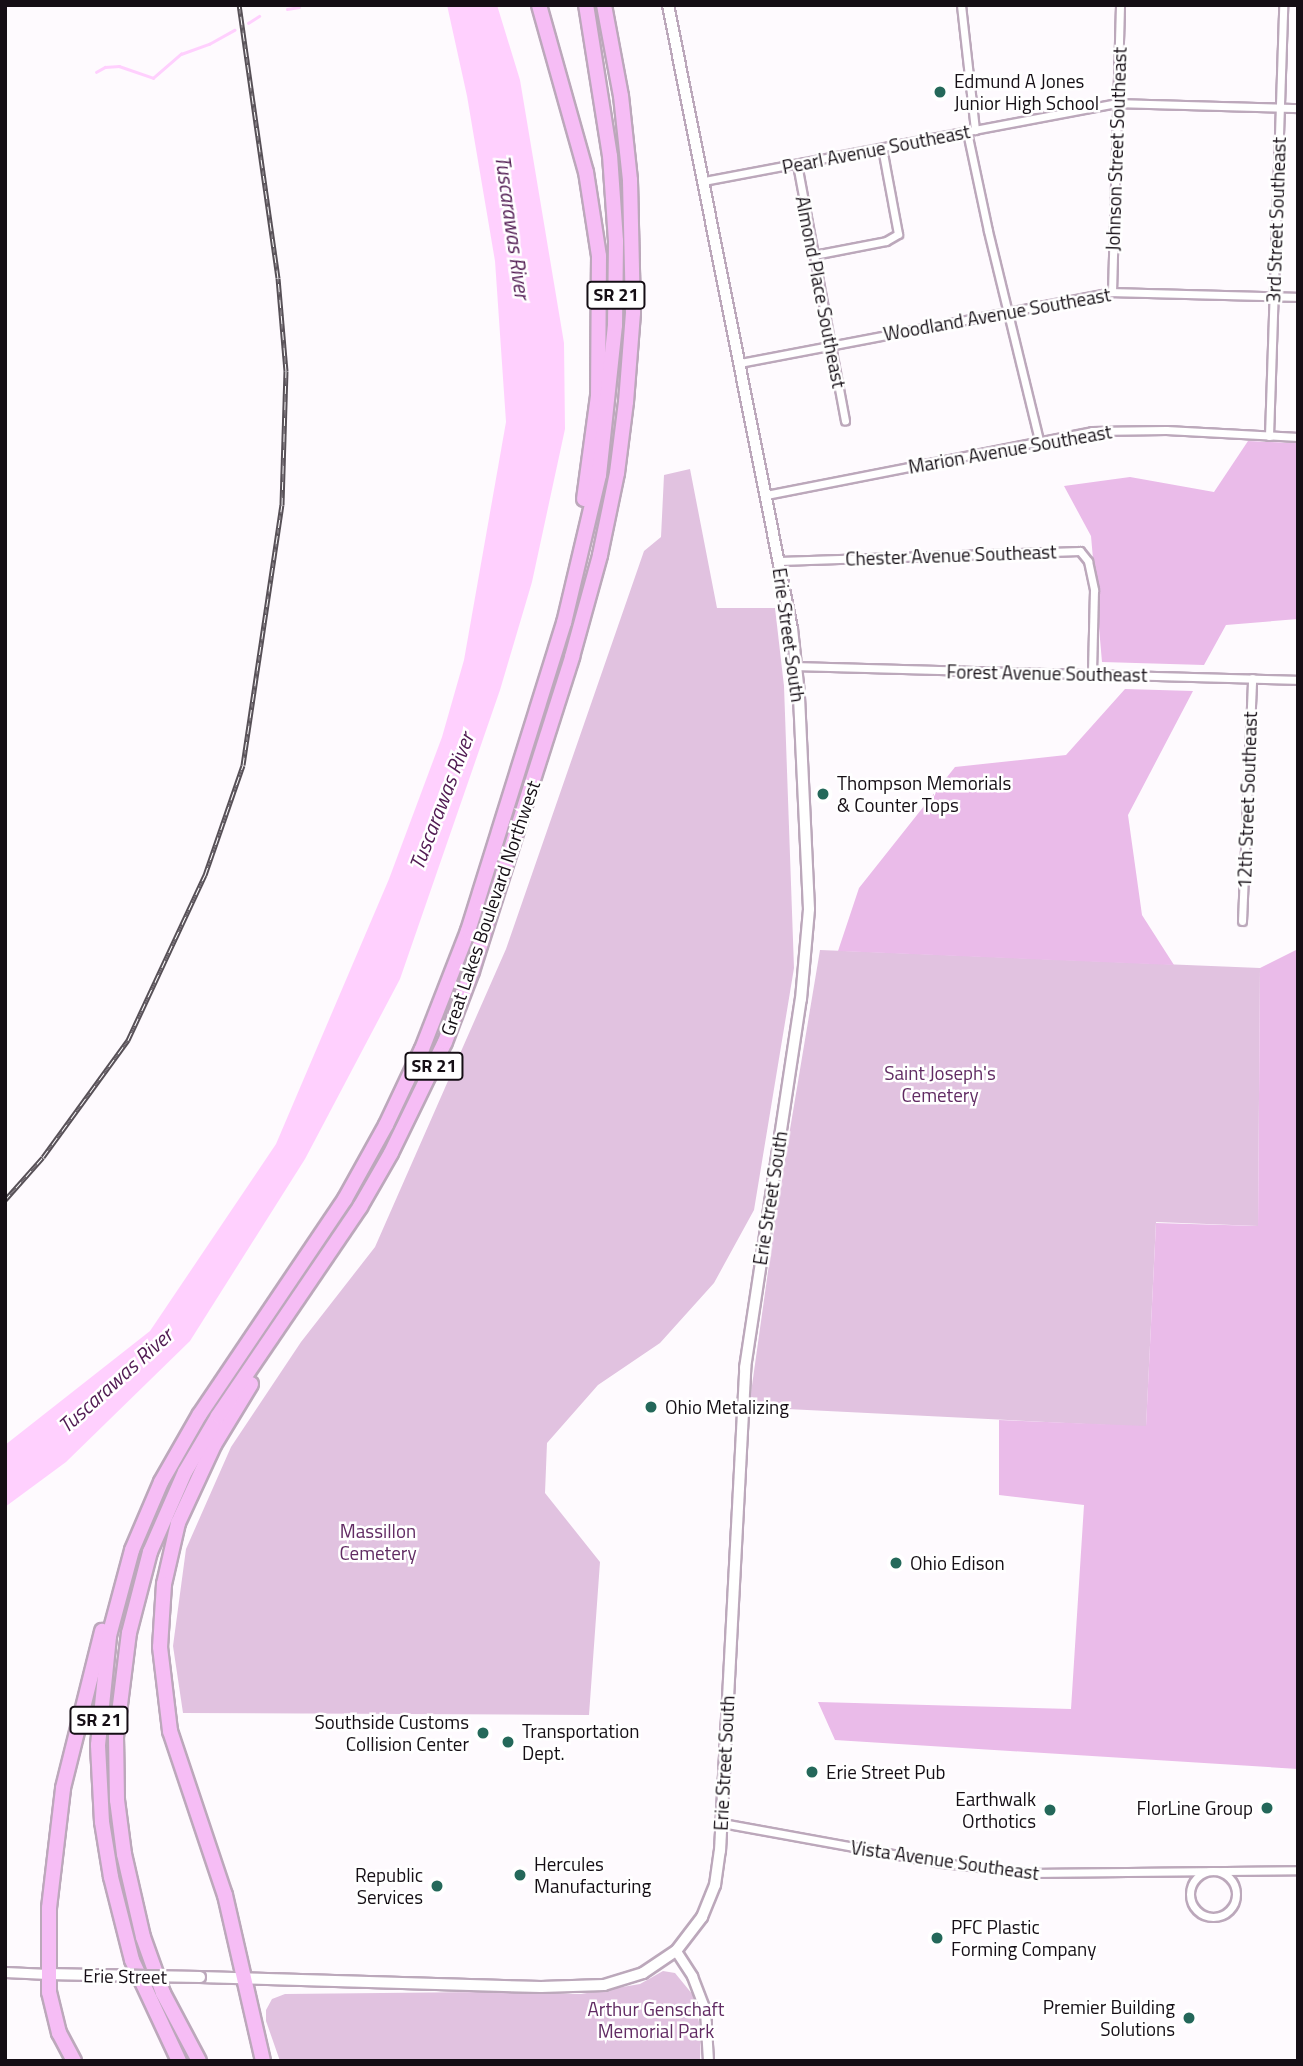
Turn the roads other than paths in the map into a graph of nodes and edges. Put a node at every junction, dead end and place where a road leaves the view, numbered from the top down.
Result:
1 (539, 5) edge
2 (586, 5) edge
3 (604, 5) edge
4 (668, 5) edge
5 (961, 5) edge
6 (1120, 5) edge
7 (1283, 5) edge
8 (1117, 103) junction
9 (1279, 107) junction
10 (1298, 108) edge
11 (971, 131) junction
12 (883, 148) junction
13 (797, 164) junction
14 (704, 181) junction
15 (814, 254) junction
16 (1112, 292) junction
17 (1274, 296) junction
18 (1298, 297) edge
19 (1007, 311) junction
20 (833, 344) junction
21 (740, 363) junction
22 (845, 421) dead end
23 (1269, 436) junction
24 (1298, 437) edge
25 (1039, 440) junction
26 (766, 495) junction
27 (779, 561) junction
28 (575, 583) junction
29 (797, 666) junction
30 (1092, 674) junction
31 (1252, 678) junction
32 (1298, 680) edge
33 (1242, 921) dead end
34 (289, 1312) junction
35 (216, 1389) junction
36 (722, 1823) junction
37 (1213, 1870) junction
38 (1298, 1870) edge
39 (676, 1951) junction
40 (5, 1972) edge
41 (48, 1974) junction
42 (244, 1979) junction
43 (74, 2061) edge
44 (179, 2061) edge
45 (199, 2061) edge
46 (263, 2061) edge
47 (708, 2061) edge

1 - 28 highway
2 - 28 highway, Great Lakes Boulevard Northwest / SR 21
3 - 34 highway, Great Lakes Boulevard Northwest / SR 21
4 - 14 main road, Erie Street South
5 - 11 street
6 - 8 street, Johnson Street Southeast
7 - 9 street, 3rd Street Southeast
8 - 9 street, Pearl Avenue Southeast
8 - 11 street, Pearl Avenue Southeast
8 - 16 street, Johnson Street Southeast
9 - 10 street, Pearl Avenue Southeast
9 - 17 street, 3rd Street Southeast
11 - 12 street, Pearl Avenue Southeast
11 - 19 street
12 - 13 street, Pearl Avenue Southeast
12 - 15 street
13 - 14 street, Pearl Avenue Southeast
13 - 15 street, Almond Place Southeast
14 - 21 main road, Erie Street South
15 - 20 street, Almond Place Southeast
16 - 17 street, Woodland Avenue Southeast
16 - 19 street, Woodland Avenue Southeast
17 - 18 street, Woodland Avenue Southeast
17 - 23 street, 3rd Street Southeast
19 - 20 street, Woodland Avenue Southeast
19 - 25 street
20 - 21 street, Woodland Avenue Southeast
20 - 22 street, Almond Place Southeast
21 - 26 main road, Erie Street South
23 - 24 street, Marion Avenue Southeast
23 - 25 street, Marion Avenue Southeast
25 - 26 street, Marion Avenue Southeast
26 - 27 main road, Erie Street South
27 - 29 main road, Erie Street South
27 - 30 street, Chester Avenue Southeast
28 - 35 highway, Great Lakes Boulevard Northwest / SR 21
29 - 30 street, Forest Avenue Southeast
29 - 36 main road, Erie Street South
30 - 31 street, Forest Avenue Southeast
31 - 32 street, Forest Avenue Southeast
31 - 33 street, 12th Street Southeast
34 - 42 highway
34 - 45 highway, Great Lakes Boulevard Northwest / SR 21
35 - 41 highway
35 - 44 highway, Great Lakes Boulevard Northwest / SR 21
36 - 37 street, Vista Avenue Southeast
36 - 39 main road, Erie Street South
37 - 37 street
37 - 38 street, Vista Avenue Southeast
39 - 42 main road, Erie Street South
39 - 47 street
40 - 41 street, Erie Street
41 - 42 main road, Erie Street, bridge
41 - 43 highway
42 - 46 highway

